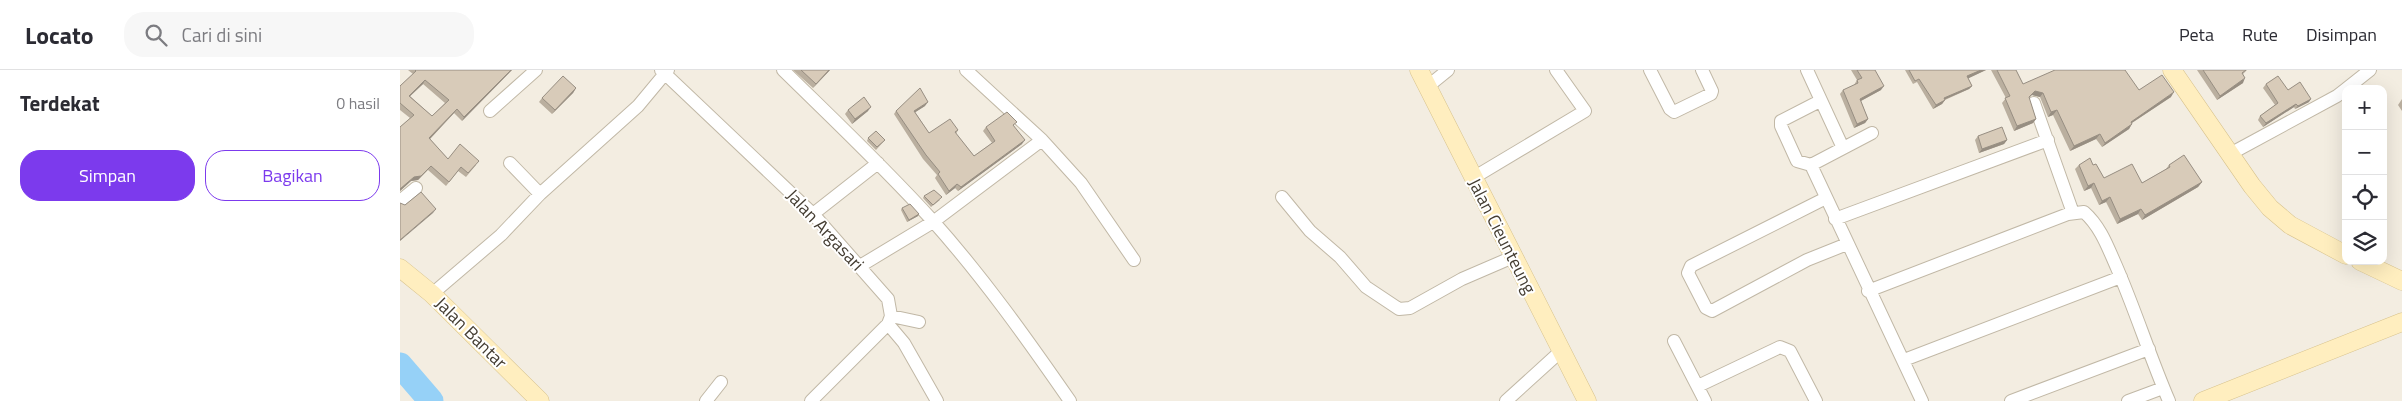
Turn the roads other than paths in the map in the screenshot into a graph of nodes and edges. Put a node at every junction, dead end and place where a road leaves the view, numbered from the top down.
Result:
1 (536, 70) edge
2 (783, 70) edge
3 (966, 70) edge
4 (1419, 70) edge
5 (1448, 70) edge
6 (1556, 70) edge
7 (1650, 70) edge
8 (1702, 70) edge
9 (1807, 70) edge
10 (2172, 70) edge
11 (2370, 70) edge
12 (665, 71) edge
13 (2351, 85) edge
14 (1427, 87) junction
15 (2342, 92) edge
16 (1820, 101) junction
17 (2034, 104) dead end
18 (490, 111) dead end
19 (1872, 133) dead end
20 (1042, 140) junction
21 (2048, 140) junction
22 (1843, 148) junction
23 (2230, 154) junction
24 (510, 163) dead end
25 (878, 163) junction
26 (1811, 165) junction
27 (1472, 178) junction
28 (416, 188) dead end
29 (540, 194) junction
30 (1282, 197) dead end
31 (1826, 198) junction
32 (400, 202) edge
33 (2073, 213) junction
34 (813, 214) junction
35 (1835, 218) junction
36 (933, 222) junction
37 (1847, 244) junction
38 (2342, 253) edge
39 (1513, 257) junction
40 (1134, 260) dead end
41 (2368, 265) edge
42 (860, 266) junction
43 (400, 268) edge
44 (2121, 277) junction
45 (2402, 282) edge
46 (1868, 291) junction
47 (432, 294) junction
48 (889, 320) junction
49 (919, 322) dead end
50 (2402, 322) edge
51 (1674, 341) dead end
52 (2149, 349) junction
53 (1561, 351) junction
54 (1904, 360) junction
55 (721, 382) dead end
56 (1698, 386) junction
57 (2163, 388) junction
58 (819, 398) edge
59 (2211, 400) edge
60 (540, 401) edge
61 (706, 401) edge
62 (936, 401) edge
63 (1070, 401) edge
64 (1506, 401) edge
65 (1587, 401) edge
66 (1705, 401) edge
67 (1816, 401) edge
68 (1922, 401) edge
69 (2011, 401) edge
70 (2128, 401) edge
71 (2169, 401) edge

1 - 18 street
2 - 25 street
3 - 20 street
4 - 14 street, Jalan Cieunteung
5 - 14 street
6 - 27 street
7 - 8 street
9 - 16 street
10 - 23 street
11 - 13 street
12 - 29 street
12 - 34 street, Jalan Argasari
14 - 27 street, Jalan Cieunteung
15 - 23 street
16 - 22 street
16 - 26 street
17 - 21 street
19 - 22 street
20 - 36 street
20 - 40 street
21 - 33 street
21 - 35 street
22 - 26 street
23 - 38 street
24 - 29 street
25 - 34 street
25 - 36 street
26 - 31 street
27 - 39 street, Jalan Cieunteung
28 - 32 street
29 - 47 street
30 - 39 street
31 - 35 street
31 - 37 street
33 - 44 street
33 - 46 street
34 - 42 street, Jalan Argasari
35 - 37 street
36 - 42 street
36 - 63 street
37 - 46 street
39 - 53 street, Jalan Cieunteung
41 - 45 street
42 - 48 street, Jalan Argasari
43 - 47 street, Jalan Bantar
44 - 52 street
44 - 54 street
46 - 54 street
47 - 60 street, Jalan Bantar
48 - 49 street
48 - 58 street
48 - 62 street, Jalan Argasari
50 - 59 street
51 - 56 street
52 - 57 street
52 - 69 street
53 - 64 street
53 - 65 street, Jalan Cieunteung
54 - 68 street
55 - 61 street
56 - 66 street
56 - 67 street
57 - 70 street
57 - 71 street

